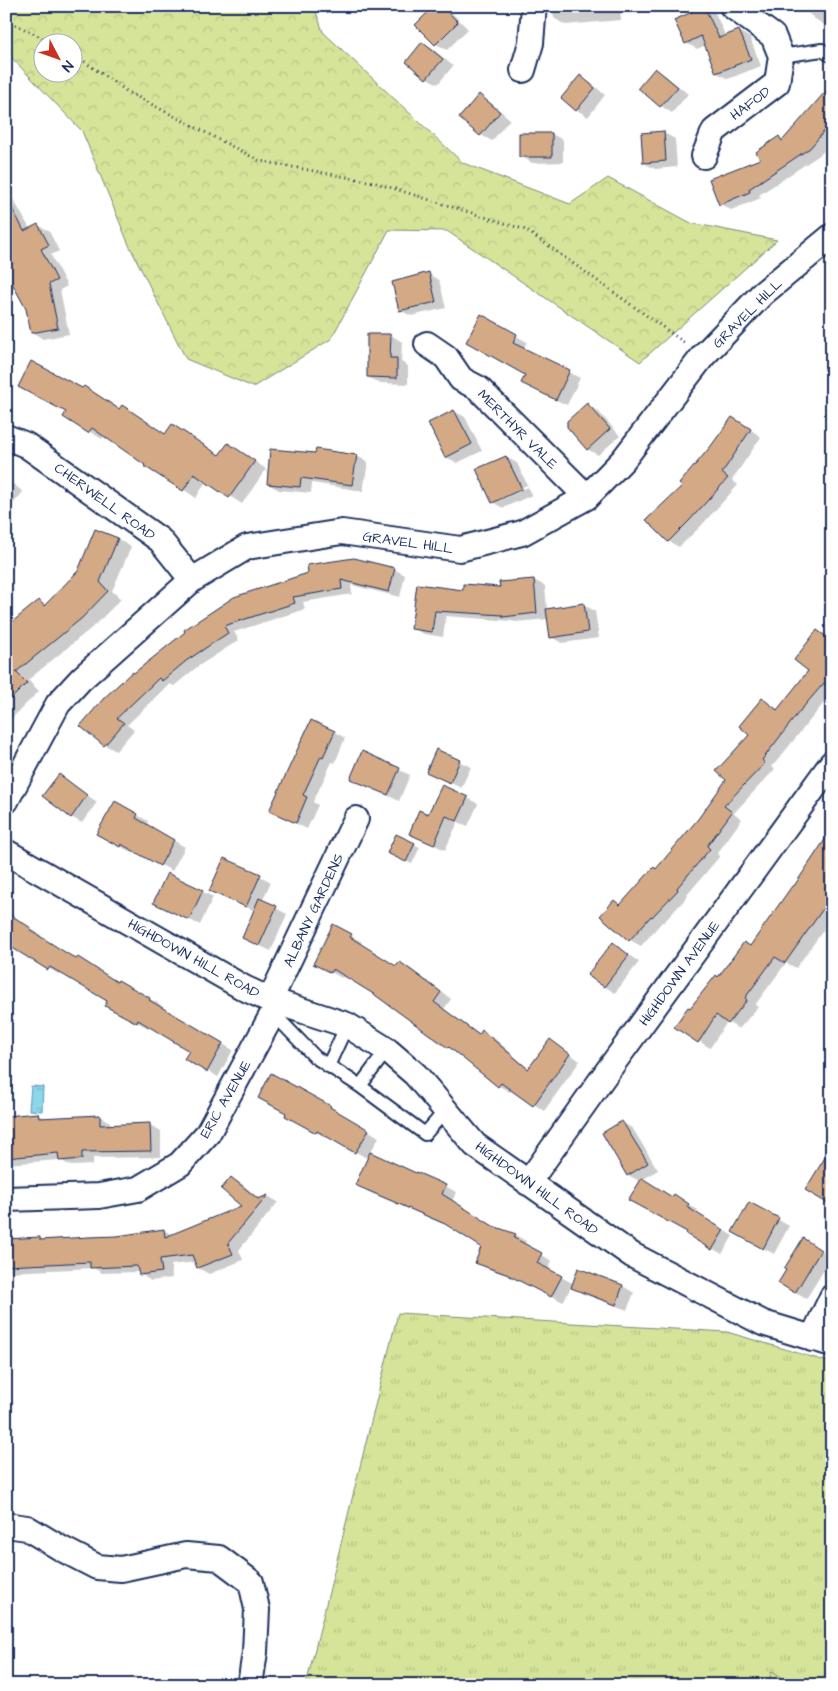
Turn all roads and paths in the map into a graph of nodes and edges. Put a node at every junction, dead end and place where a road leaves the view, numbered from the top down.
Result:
1 (534, 6) edge
2 (732, 6) edge
3 (6, 20) edge
4 (32, 33) edge
5 (781, 56) junction
6 (832, 56) edge
7 (82, 60) edge
8 (523, 70) dead end
9 (704, 156) dead end
10 (832, 236) edge
11 (427, 344) dead end
12 (703, 356) junction
13 (6, 437) edge
14 (587, 497) junction
15 (192, 580) junction
16 (832, 763) edge
17 (6, 800) edge
18 (356, 819) dead end
19 (6, 852) edge
20 (274, 1005) junction
21 (347, 1025) junction
22 (387, 1050) junction
23 (328, 1066) junction
24 (360, 1086) junction
25 (446, 1110) junction
26 (528, 1183) junction
27 (6, 1199) edge
28 (832, 1297) edge
29 (822, 1342) edge
30 (6, 1525) edge
31 (250, 1685) edge

1 - 8 street
2 - 5 street
3 - 4 path
5 - 6 lane
5 - 9 street, HAFOD
7 - 12 path
10 - 12 street, GRAVEL HILL
11 - 14 street, MERTHYR VALE
12 - 14 street, GRAVEL HILL
13 - 15 street, CHERWELL ROAD
14 - 15 street, GRAVEL HILL
15 - 17 street, GRAVEL HILL
16 - 26 street, HIGHDOWN AVENUE
18 - 20 street, ALBANY GARDENS
19 - 20 street, HIGHDOWN HILL ROAD
20 - 21 street, HIGHDOWN HILL ROAD
20 - 23 lane
20 - 27 street, ERIC AVENUE
21 - 22 street, HIGHDOWN HILL ROAD
21 - 23 lane
22 - 24 lane
22 - 25 street, HIGHDOWN HILL ROAD
23 - 24 lane
24 - 25 lane
25 - 26 street, HIGHDOWN HILL ROAD
26 - 29 street, HIGHDOWN HILL ROAD
28 - 29 street
30 - 31 street

